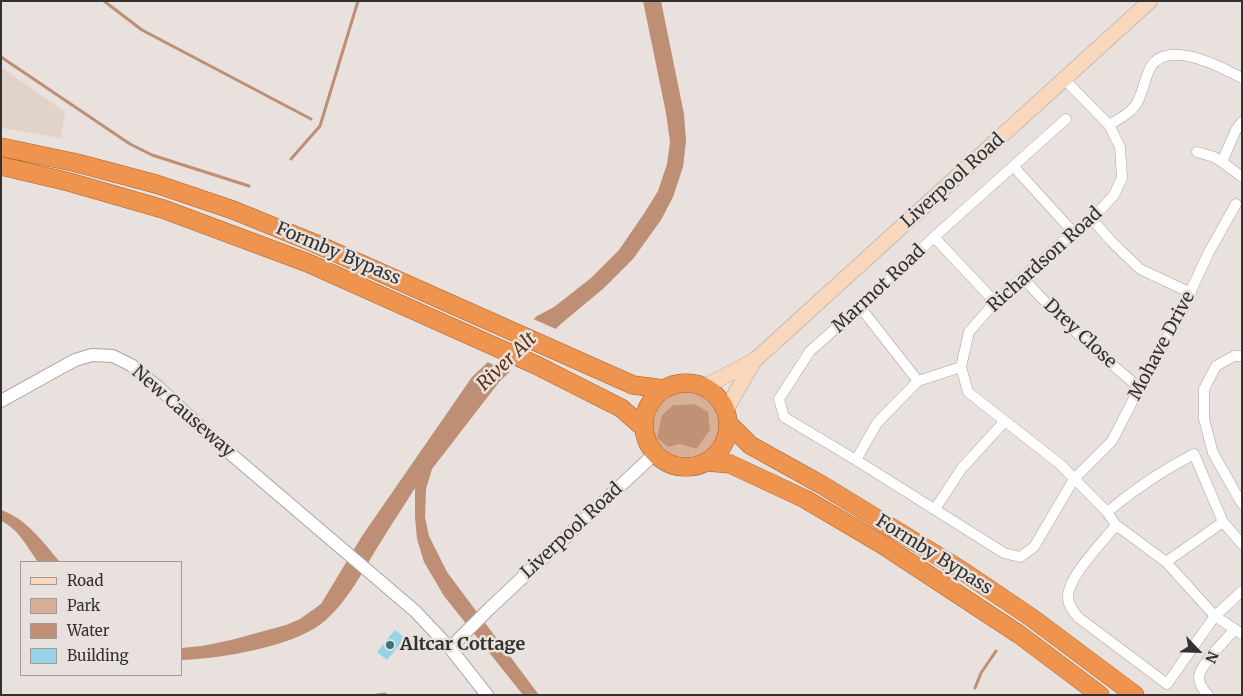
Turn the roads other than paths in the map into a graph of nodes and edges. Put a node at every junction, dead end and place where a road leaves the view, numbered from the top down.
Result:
1 (1150, 1) edge
2 (1242, 78) edge
3 (1064, 79) junction
4 (1066, 119) dead end
5 (1242, 122) edge
6 (1109, 125) junction
7 (1, 147) edge
8 (1197, 152) dead end
9 (1222, 162) junction
10 (1, 166) edge
11 (1013, 166) junction
12 (1242, 177) edge
13 (1236, 204) dead end
14 (1092, 219) junction
15 (1073, 232) junction
16 (934, 237) junction
17 (1023, 278) junction
18 (1190, 293) junction
19 (994, 302) junction
20 (860, 307) junction
21 (1242, 356) edge
22 (755, 360) junction
23 (961, 367) junction
24 (918, 381) junction
25 (704, 387) junction
26 (1140, 388) junction
27 (664, 390) junction
28 (1, 401) edge
29 (727, 417) junction
30 (1005, 421) junction
31 (644, 428) junction
32 (656, 455) junction
33 (856, 460) junction
34 (708, 462) junction
35 (1074, 479) junction
36 (1242, 504) edge
37 (935, 510) junction
38 (1107, 512) junction
39 (1223, 522) junction
40 (1116, 525) junction
41 (1242, 544) edge
42 (1166, 562) junction
43 (1242, 591) edge
44 (1215, 616) junction
45 (1238, 632) edge
46 (450, 648) junction
47 (487, 695) edge
48 (1100, 695) edge
49 (1135, 695) edge
50 (1208, 695) edge

1 - 3 main road, Liverpool Road
2 - 6 street
3 - 6 street, Richardson Road
3 - 22 main road, Liverpool Road
4 - 11 street, Marmot Road
5 - 9 street
6 - 14 street, Richardson Road
7 - 27 highway, Formby Bypass
8 - 9 street
9 - 12 street
10 - 31 highway, Formby Bypass
11 - 15 street
11 - 16 street, Marmot Road
13 - 18 street, Mohave Drive
14 - 15 street, Richardson Road
14 - 18 street
15 - 17 street, Richardson Road
16 - 19 street
16 - 20 street, Marmot Road
17 - 19 street, Richardson Road
17 - 26 street, Drey Close
18 - 26 street, Mohave Drive
19 - 23 street, Richardson Road
20 - 24 street
20 - 33 street, Marmot Road
21 - 36 street
22 - 25 main road, Liverpool Road
22 - 29 main road, Liverpool Road
23 - 24 street
23 - 30 street, Richardson Road
24 - 33 street
25 - 27 highway
25 - 29 highway
26 - 35 street, Mohave Drive
27 - 31 highway
28 - 46 street, New Causeway
29 - 34 highway
29 - 49 highway, Formby Bypass
30 - 35 street, Richardson Road
30 - 37 street
31 - 32 highway
32 - 34 highway
32 - 46 street, Liverpool Road
33 - 37 street, Marmot Road
34 - 48 highway, Formby Bypass
35 - 37 street, Mohave Drive
35 - 38 street, Richardson Road
38 - 39 street
38 - 40 street, Richardson Road
39 - 41 street
39 - 42 street
40 - 42 street, Richardson Road
40 - 44 street
42 - 44 street, Richardson Road
43 - 44 street
44 - 45 street, Richardson Road
45 - 50 street
46 - 47 street

